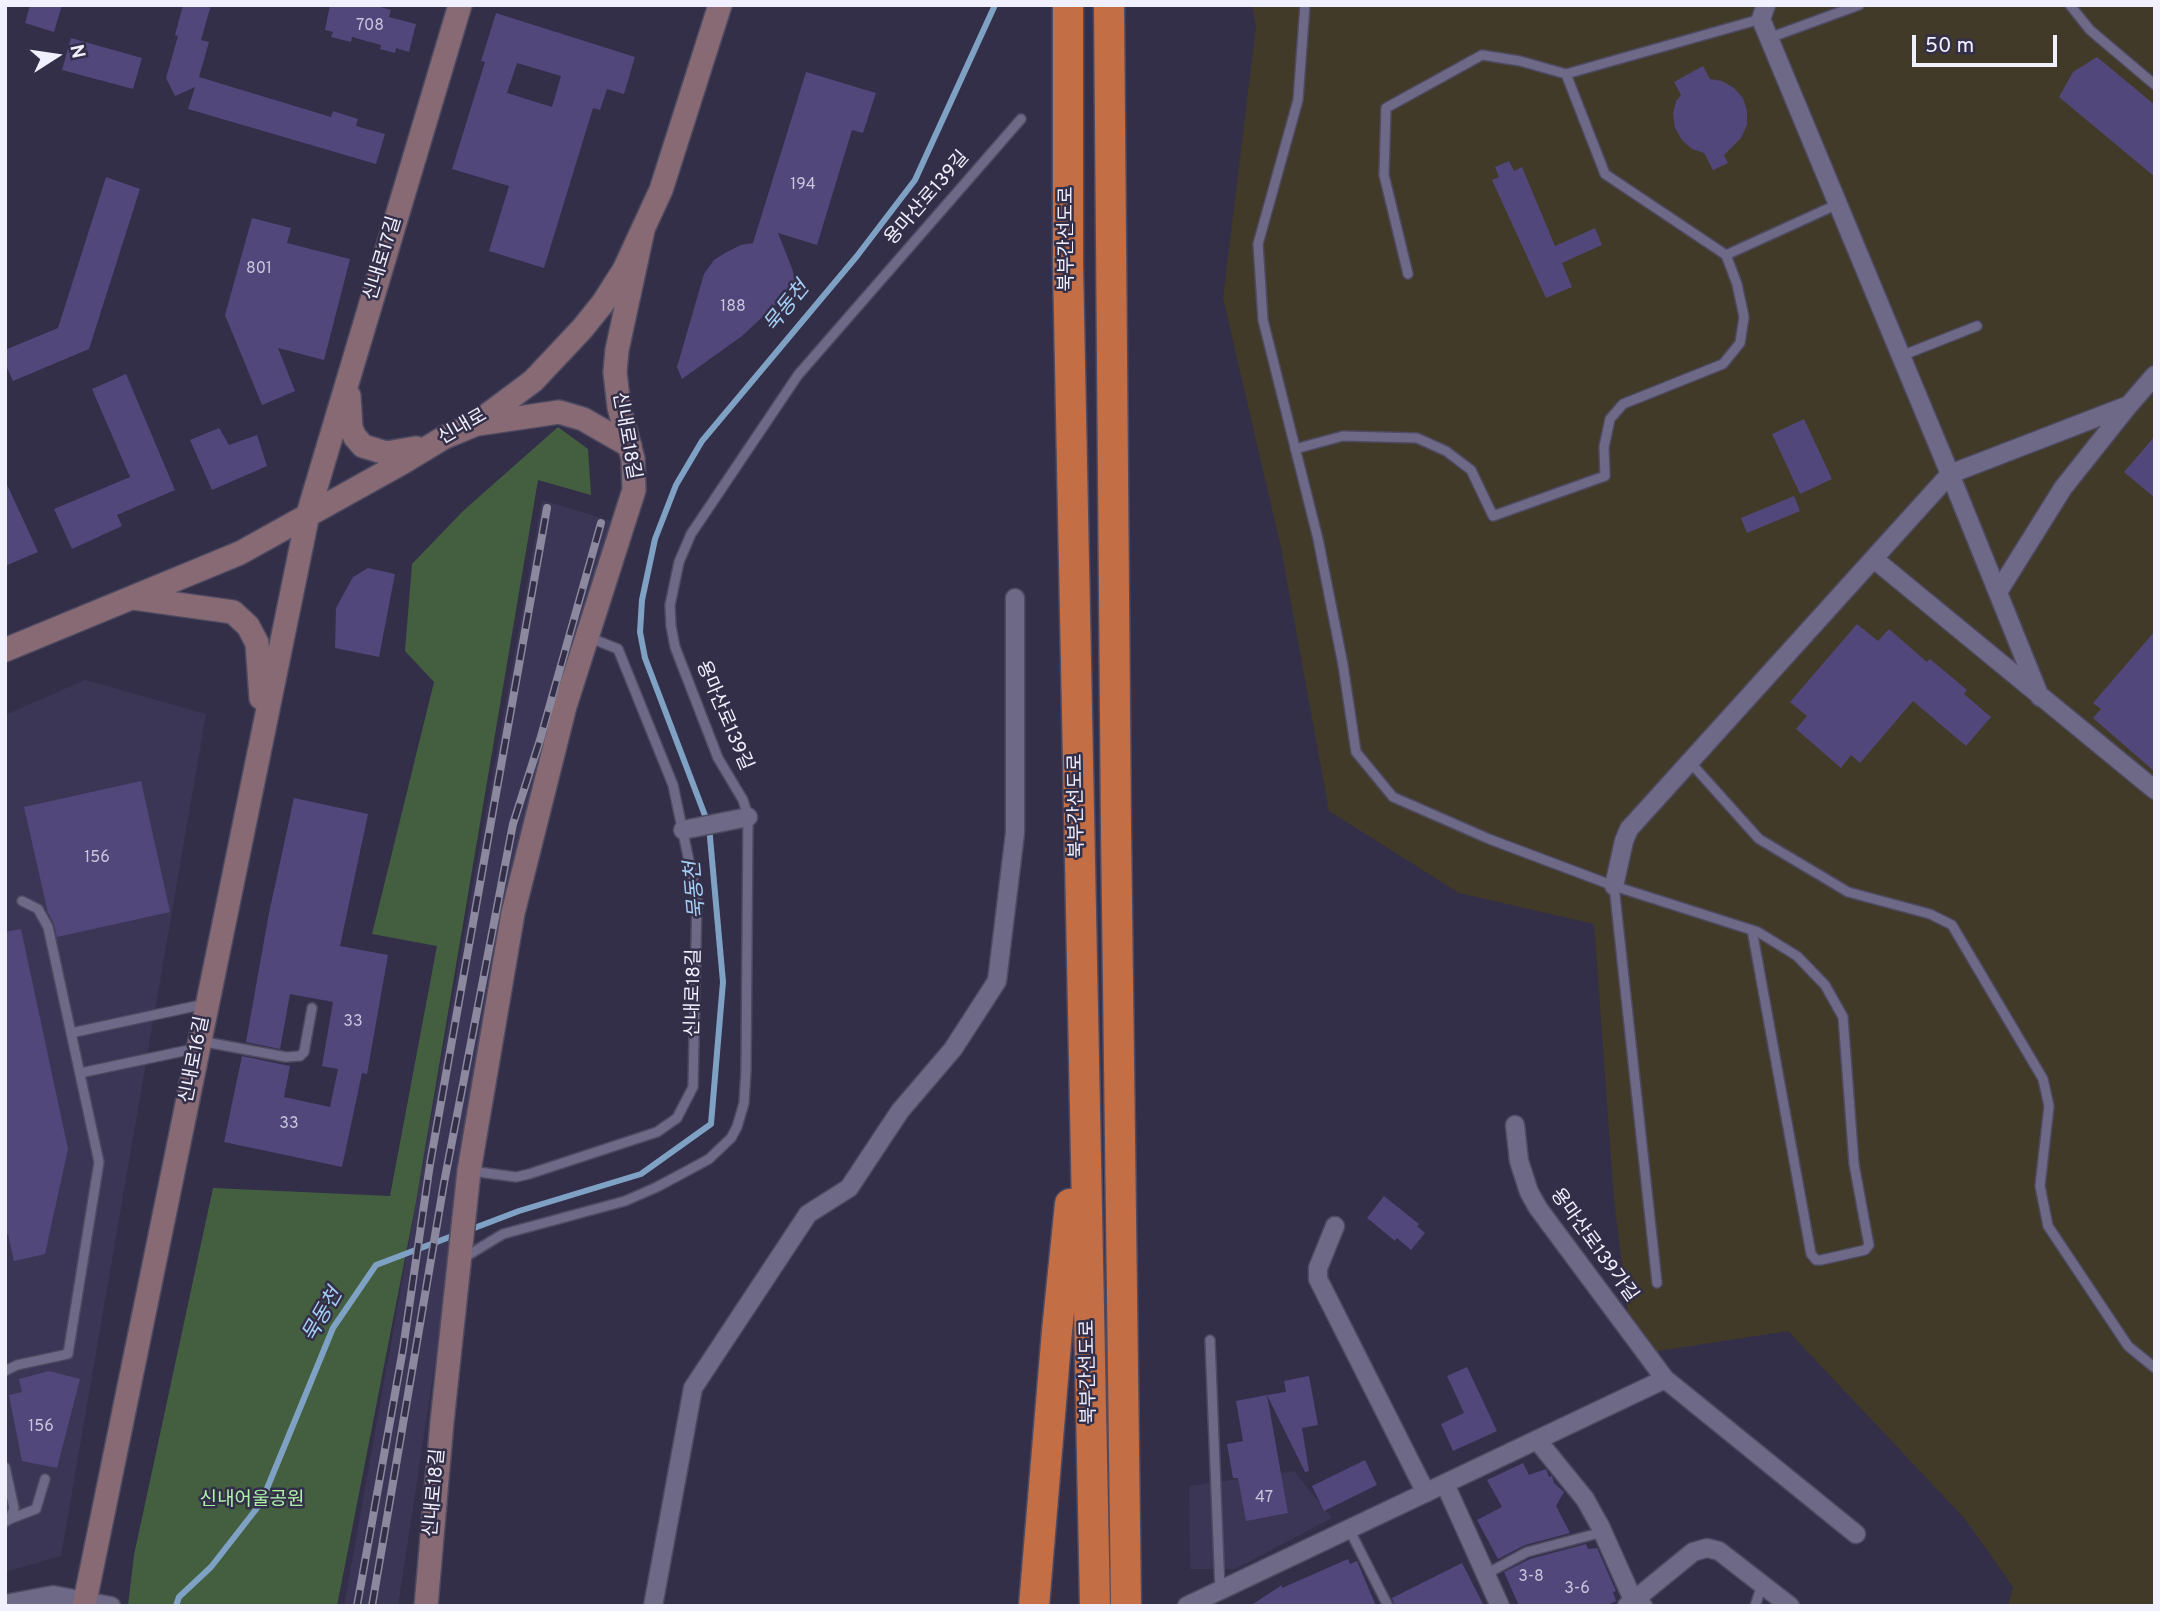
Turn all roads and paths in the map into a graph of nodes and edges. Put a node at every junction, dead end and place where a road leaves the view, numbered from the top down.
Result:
1 (460, 5) edge
2 (720, 5) edge
3 (1068, 5) edge
4 (1110, 5) edge
5 (1305, 5) edge
6 (1859, 5) edge
7 (2070, 5) edge
8 (1764, 12) edge
9 (1769, 38) junction
10 (1566, 74) junction
11 (2155, 85) edge
12 (1021, 118) dead end
13 (1838, 204) junction
14 (643, 230) junction
15 (1726, 255) junction
16 (1408, 274) dead end
17 (1977, 326) dead end
18 (1901, 356) junction
19 (351, 370) junction
20 (2155, 375) edge
21 (2129, 405) junction
22 (474, 425) junction
23 (433, 445) junction
24 (630, 446) junction
25 (1295, 449) junction
26 (1950, 474) junction
27 (308, 514) junction
28 (1874, 559) junction
29 (1998, 592) junction
30 (130, 598) junction
31 (1015, 598) dead end
32 (587, 637) junction
33 (5, 650) edge
34 (2040, 697) junction
35 (263, 730) junction
36 (1690, 762) junction
37 (2155, 790) edge
38 (748, 817) junction
39 (683, 830) junction
40 (1614, 886) junction
41 (22, 901) dead end
42 (1752, 930) junction
43 (207, 1004) junction
44 (312, 1008) dead end
45 (71, 1033) junction
46 (200, 1044) junction
47 (80, 1073) junction
48 (1083, 1081) junction
49 (1515, 1125) dead end
50 (469, 1171) junction
51 (1335, 1226) dead end
52 (458, 1263) junction
53 (1657, 1283) dead end
54 (1210, 1340) dead end
55 (2155, 1368) edge
56 (5, 1371) edge
57 (1665, 1379) junction
58 (1537, 1440) junction
59 (5, 1467) edge
60 (45, 1479) dead end
61 (1445, 1484) junction
62 (1426, 1493) junction
63 (8, 1520) edge
64 (1349, 1529) junction
65 (1603, 1532) junction
66 (1856, 1534) dead end
67 (1125, 1539) junction
68 (1486, 1574) junction
69 (1762, 1585) junction
70 (1220, 1590) junction
71 (85, 1603) edge
72 (1635, 1603) edge
73 (5, 1604) edge
74 (111, 1606) edge
75 (426, 1606) edge
76 (653, 1606) edge
77 (1034, 1606) edge
78 (1095, 1606) edge
79 (1126, 1606) edge
80 (1145, 1606) edge
81 (1187, 1606) edge
82 (1388, 1606) edge
83 (1500, 1606) edge
84 (1755, 1606) edge
85 (1790, 1606) edge

1 - 19 street, 신내로17길
2 - 14 street, 신내로
3 - 48 highway, 북부간선도로
4 - 67 highway, 북부간선도로
5 - 25 lane
6 - 9 lane
7 - 11 lane
8 - 9 street
8 - 10 lane
9 - 13 street
10 - 15 lane
10 - 16 lane
12 - 38 lane, 용마산로139길
13 - 15 lane
13 - 18 street
14 - 22 street, 신내로
14 - 24 street, 신내로18길
15 - 25 lane
17 - 18 lane
18 - 26 street
19 - 23 street
19 - 27 street, 신내로17길
20 - 21 street
21 - 26 street
21 - 29 street
22 - 23 street, 신내로
22 - 24 street
23 - 27 street, 신내로
24 - 32 street, 신내로18길
25 - 40 lane
26 - 28 street
26 - 29 street
27 - 30 street, 신내로
27 - 35 street, 신내로16길
28 - 34 street
28 - 36 street
29 - 34 street
30 - 33 street, 신내로
30 - 35 street
31 - 76 street
32 - 39 lane, 신내로18길
32 - 50 street, 신내로18길
34 - 37 street
35 - 43 street, 신내로16길
36 - 40 street
36 - 55 lane
38 - 39 street
38 - 52 lane, 용마산로139길
39 - 50 lane, 신내로18길
40 - 42 lane
40 - 53 lane
41 - 45 lane
42 - 42 lane
43 - 45 lane
43 - 46 street, 신내로16길
44 - 46 lane
45 - 47 lane
46 - 47 lane
46 - 71 street, 신내로16길
47 - 56 lane
48 - 77 highway
48 - 78 highway, 북부간선도로
49 - 57 street, 용마산로139가길
50 - 52 street, 신내로18길
51 - 62 street
52 - 75 street, 신내로18길
54 - 70 lane
57 - 58 street
57 - 66 street, 용마산로139가길
58 - 61 street
58 - 65 street
59 - 63 lane
60 - 63 lane
61 - 62 street
61 - 68 street
62 - 64 street
64 - 70 street
64 - 82 lane
65 - 68 lane
65 - 72 street
67 - 79 highway, 북부간선도로
67 - 80 highway
68 - 83 street
69 - 72 street
69 - 84 lane
69 - 85 street
70 - 81 street
71 - 73 street
71 - 74 street

